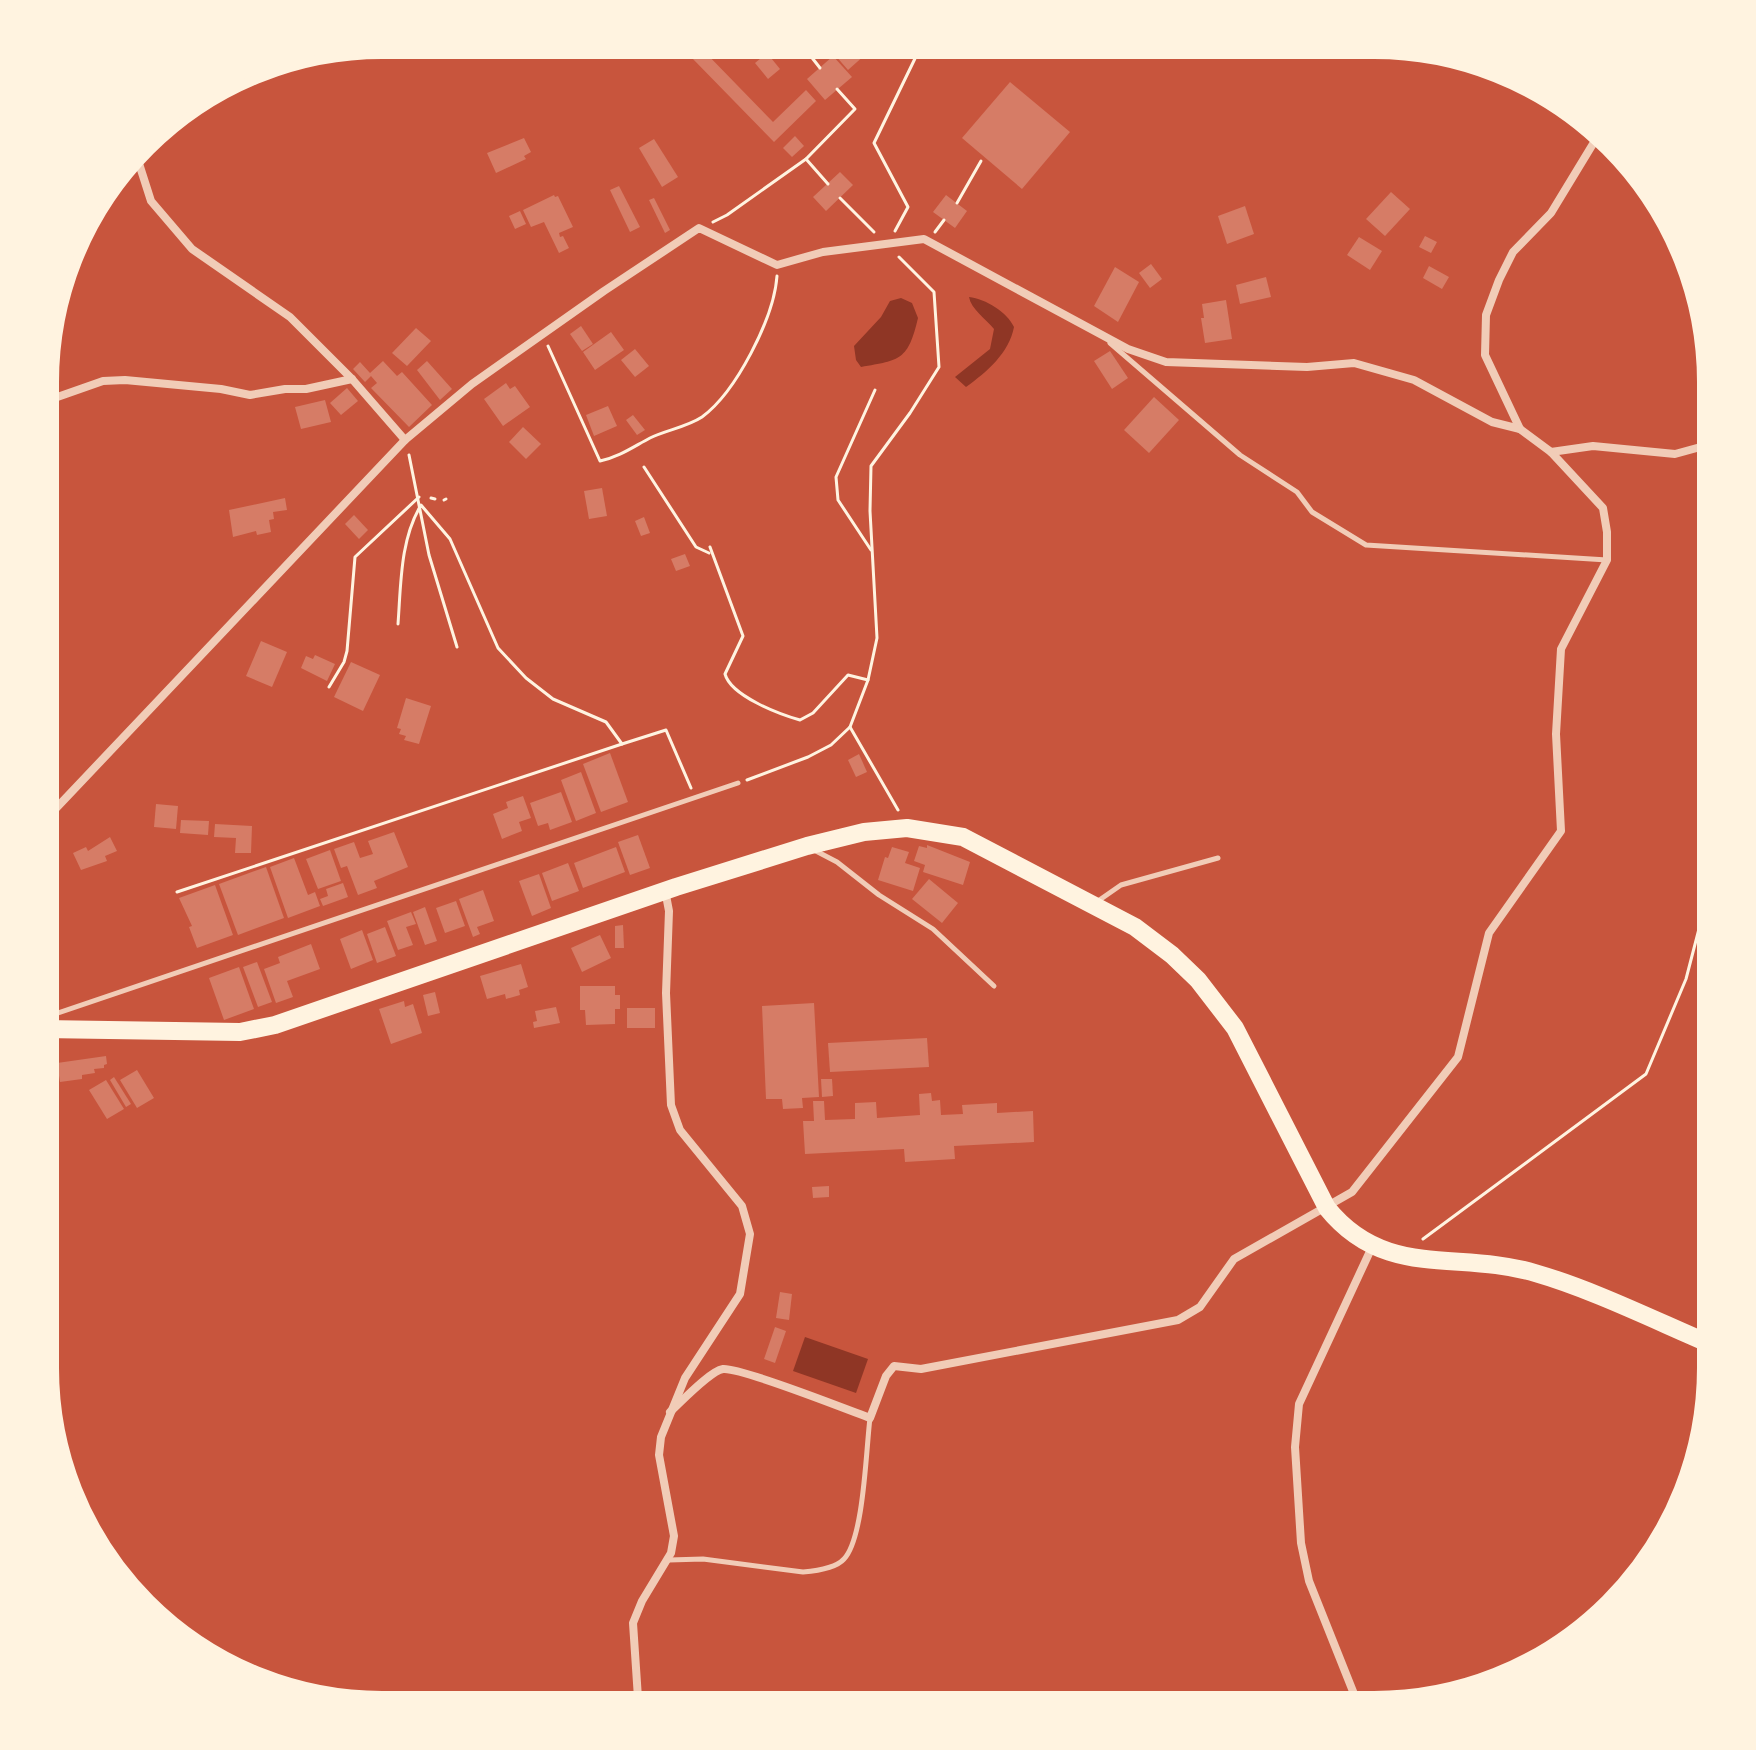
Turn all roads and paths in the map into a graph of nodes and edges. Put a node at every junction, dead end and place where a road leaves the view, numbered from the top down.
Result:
1 (809, 54) edge
2 (917, 54) edge
3 (820, 68) dead end
4 (837, 89) dead end
5 (1595, 140) edge
6 (806, 159) junction
7 (981, 161) dead end
8 (139, 162) edge
9 (828, 184) dead end
10 (840, 198) dead end
11 (957, 203) dead end
12 (727, 215) dead end
13 (866, 224) dead end
14 (887, 245) junction
15 (777, 265) junction
16 (912, 269) dead end
17 (1100, 335) junction
18 (542, 336) junction
19 (352, 379) junction
20 (875, 390) dead end
21 (54, 398) edge
22 (1520, 429) junction
23 (405, 440) junction
24 (1702, 447) edge
25 (1551, 452) junction
26 (644, 467) dead end
27 (419, 497) junction
28 (421, 505) junction
29 (710, 547) dead end
30 (709, 553) dead end
31 (873, 553) junction
32 (1607, 560) junction
33 (398, 624) dead end
34 (457, 647) dead end
35 (868, 680) junction
36 (329, 687) dead end
37 (850, 727) junction
38 (622, 744) junction
39 (747, 780) dead end
40 (738, 783) dead end
41 (695, 799) junction
42 (54, 810) edge
43 (907, 828) junction
44 (807, 846) junction
45 (1218, 858) dead end
46 (1702, 882) dead end
47 (665, 890) junction
48 (177, 892) dead end
49 (1094, 904) junction
50 (994, 986) dead end
51 (54, 1014) edge
52 (54, 1029) edge
53 (1327, 1208) junction
54 (1372, 1247) junction
55 (1400, 1256) junction
56 (1702, 1341) edge
57 (670, 1412) junction
58 (870, 1418) junction
59 (668, 1560) junction
60 (638, 1696) edge
61 (1355, 1696) edge

1 - 3 path
2 - 14 path
4 - 6 path
5 - 22 street
6 - 9 path
6 - 12 path
7 - 11 path
8 - 19 street
10 - 13 path
14 - 15 street
14 - 17 street
15 - 18 street
15 - 18 path
16 - 31 path
17 - 22 street
17 - 32 lane
18 - 23 street
19 - 21 street
19 - 23 street
20 - 31 path
22 - 25 street
23 - 27 path
23 - 42 street
24 - 25 street
25 - 32 street
26 - 30 path
27 - 28 path
27 - 36 path
28 - 33 path
28 - 34 path
28 - 38 path
29 - 35 path
31 - 35 path
32 - 53 street
35 - 37 path
37 - 39 path
37 - 43 path
38 - 41 path
38 - 48 path
40 - 41 lane
41 - 51 lane
43 - 44 main road
43 - 49 main road
44 - 47 main road
44 - 50 lane
45 - 49 lane
46 - 55 path
47 - 52 main road
47 - 57 street
49 - 53 main road
53 - 54 main road
53 - 58 street
54 - 55 main road
54 - 61 street
55 - 56 main road
57 - 58 street
57 - 59 street
58 - 59 lane
59 - 60 street

